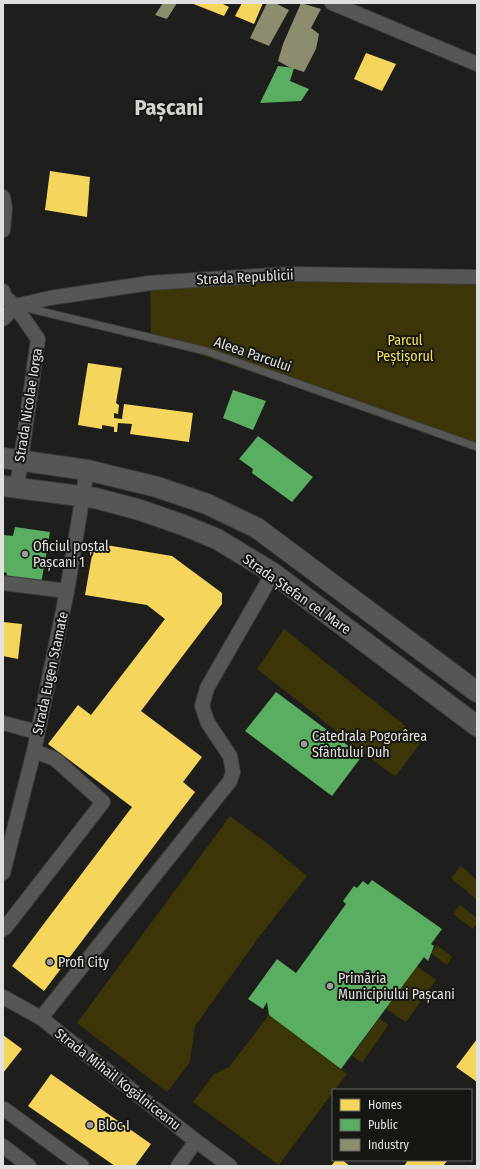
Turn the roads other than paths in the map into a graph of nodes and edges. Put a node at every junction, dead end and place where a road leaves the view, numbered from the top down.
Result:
1 (332, 3) edge
2 (477, 64) edge
3 (3, 197) edge
4 (3, 230) edge
5 (477, 277) edge
6 (3, 291) edge
7 (15, 306) junction
8 (3, 319) edge
9 (477, 447) edge
10 (11, 459) edge
11 (87, 470) junction
12 (10, 486) edge
13 (83, 497) junction
14 (273, 573) junction
15 (3, 583) edge
16 (67, 591) junction
17 (417, 648) junction
18 (402, 670) junction
19 (477, 692) edge
20 (3, 723) edge
21 (477, 726) edge
22 (37, 732) junction
23 (34, 751) junction
24 (3, 873) edge
25 (3, 929) edge
26 (3, 997) edge
27 (41, 1018) junction
28 (3, 1110) edge
29 (196, 1141) junction
30 (3, 1146) edge
31 (29, 1166) edge
32 (82, 1166) edge
33 (178, 1166) edge
34 (230, 1166) edge

1 - 2 street
3 - 4 street
5 - 7 street, Strada Republicii
6 - 7 street, Strada Nicolae Iorga
7 - 8 street
7 - 9 lane, Aleea Parcului
7 - 10 street, Strada Nicolae Iorga
10 - 11 main road, Strada Ștefan cel Mare
10 - 12 street, Strada Nicolae Iorga
11 - 13 street, Strada Eugen Stamate
11 - 17 main road, Strada Ștefan cel Mare
12 - 13 main road, Strada Ștefan cel Mare
13 - 14 main road, Strada Ștefan cel Mare
13 - 16 street, Strada Eugen Stamate
14 - 18 main road, Strada Ștefan cel Mare
14 - 27 street
15 - 16 street
16 - 22 street, Strada Eugen Stamate
17 - 18 main road
17 - 19 main road, Strada Ștefan cel Mare
18 - 21 main road, Strada Ștefan cel Mare
20 - 22 street
22 - 23 street, Strada Eugen Stamate
23 - 24 street, Strada Eugen Stamate
23 - 25 street
26 - 27 street, Strada Mihail Kogălniceanu
27 - 29 street, Strada Mihail Kogălniceanu
28 - 32 street
29 - 33 street
29 - 34 street, Strada Mihail Kogălniceanu
30 - 31 street

